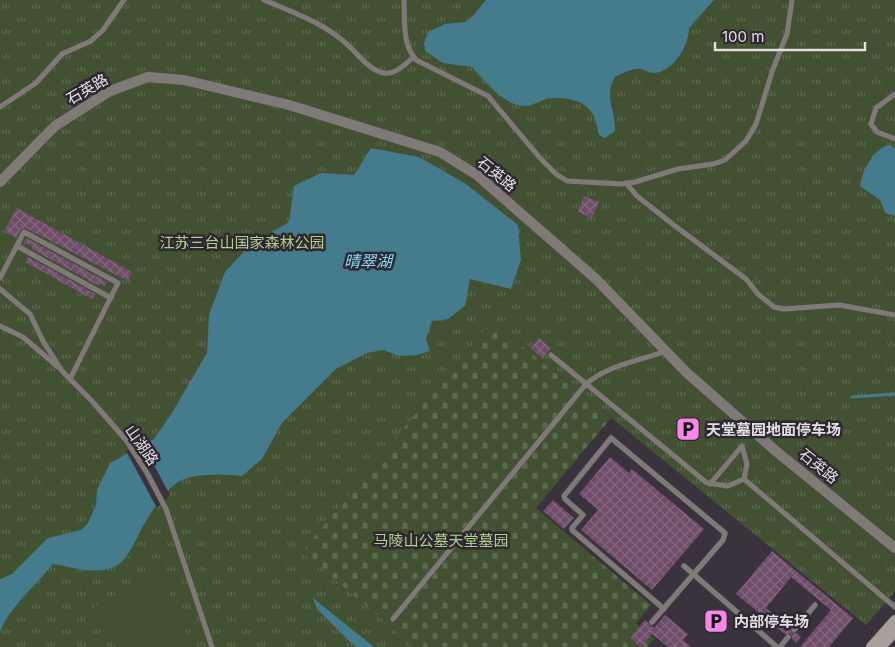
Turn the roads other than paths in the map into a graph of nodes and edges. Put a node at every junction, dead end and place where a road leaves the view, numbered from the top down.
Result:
1 (124, 0) edge
2 (264, 0) edge
3 (404, 0) edge
4 (792, 0) edge
5 (414, 57) junction
6 (895, 94) edge
7 (0, 107) edge
8 (895, 138) edge
9 (0, 182) edge
10 (626, 183) junction
11 (17, 246) junction
12 (0, 278) edge
13 (0, 289) edge
14 (111, 298) junction
15 (895, 315) edge
16 (0, 326) edge
17 (666, 351) junction
18 (551, 356) dead end
19 (62, 371) junction
20 (70, 379) junction
21 (586, 384) junction
22 (744, 479) junction
23 (710, 484) junction
24 (895, 548) edge
25 (684, 566) dead end
26 (694, 574) junction
27 (815, 604) dead end
28 (895, 607) edge
29 (664, 609) junction
30 (393, 619) dead end
31 (895, 620) edge
32 (652, 622) dead end
33 (794, 630) dead end
34 (895, 632) edge
35 (788, 637) dead end
36 (885, 643) edge
37 (770, 645) edge
38 (212, 647) edge
39 (779, 647) edge
40 (871, 647) edge

1 - 7 lane
2 - 5 lane
3 - 5 lane
4 - 10 lane
5 - 10 lane
6 - 8 lane
9 - 17 street, 石英路
10 - 15 lane
11 - 12 lane
11 - 14 lane
11 - 14 lane
13 - 19 lane, 山湖路
14 - 20 lane
16 - 19 lane
17 - 21 lane
17 - 24 street, 石英路
18 - 21 lane
19 - 20 lane, 山湖路
20 - 38 lane, 山湖路
21 - 23 lane
21 - 30 lane
22 - 23 lane
22 - 23 lane
22 - 28 lane
25 - 26 lane
26 - 29 lane
26 - 29 lane
26 - 37 lane
27 - 33 lane
29 - 32 lane
31 - 36 main road
34 - 36 main road
35 - 39 lane
36 - 40 main road
37 - 39 lane

